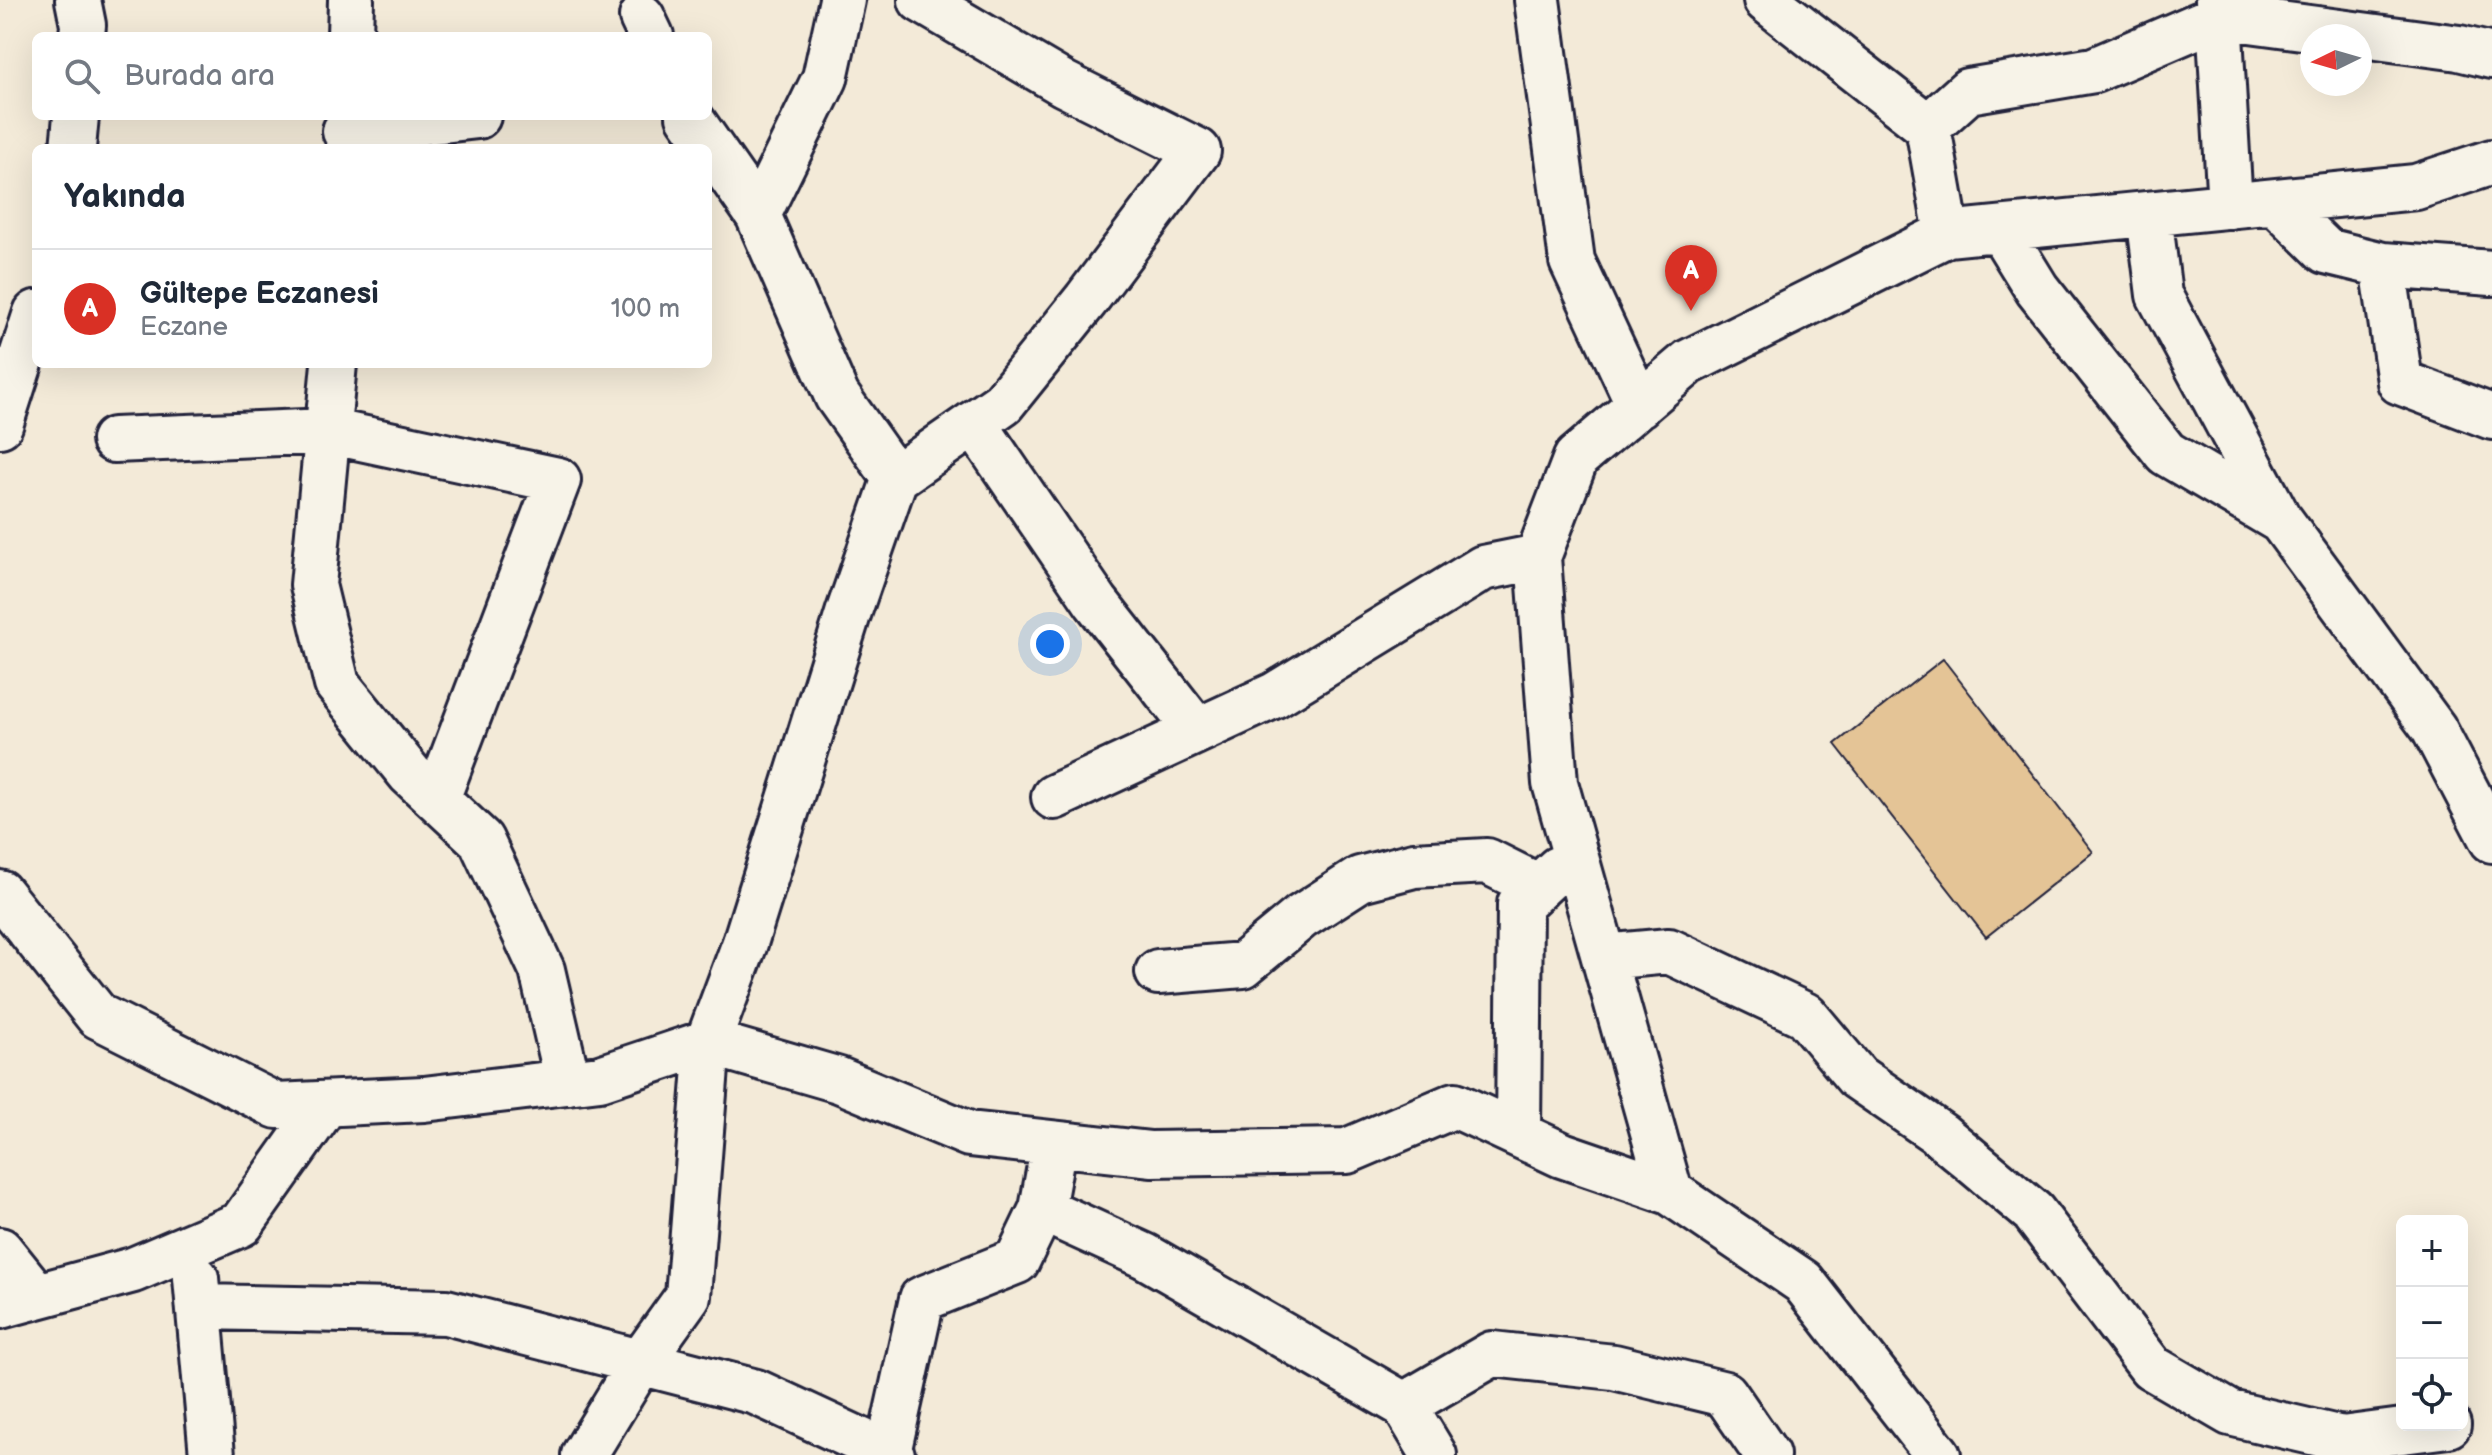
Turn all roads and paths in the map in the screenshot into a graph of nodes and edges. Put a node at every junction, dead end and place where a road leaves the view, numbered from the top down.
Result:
1 (78, 0) edge
2 (351, 0) edge
3 (842, 0) edge
4 (921, 0) edge
5 (1537, 0) edge
6 (1766, 0) edge
7 (2219, 8) edge
8 (82, 32) edge
9 (350, 32) edge
10 (2492, 56) edge
11 (76, 120) edge
12 (445, 120) edge
13 (692, 120) edge
14 (1928, 127) junction
15 (345, 132) edge
16 (73, 144) edge
17 (709, 144) edge
18 (712, 149) edge
19 (2492, 162) edge
20 (2275, 201) junction
21 (2230, 206) junction
22 (2149, 214) junction
23 (758, 215) junction
24 (2000, 229) junction
25 (1947, 234) junction
26 (2383, 265) junction
27 (2492, 273) edge
28 (32, 325) edge
29 (334, 368) edge
30 (1639, 405) junction
31 (2492, 417) edge
32 (974, 423) junction
33 (0, 425) edge
34 (328, 431) junction
35 (114, 440) dead end
36 (895, 478) junction
37 (2281, 521) junction
38 (1538, 557) junction
39 (1197, 731) junction
40 (1054, 797) dead end
41 (437, 799) junction
42 (2492, 840) edge
43 (1575, 853) junction
44 (1539, 887) junction
45 (0, 893) edge
46 (1604, 957) junction
47 (1158, 972) dead end
48 (708, 1042) junction
49 (568, 1082) junction
50 (326, 1104) junction
51 (1518, 1134) junction
52 (1054, 1144) junction
53 (1670, 1192) junction
54 (1042, 1209) junction
55 (193, 1244) junction
56 (0, 1250) edge
57 (18, 1301) edge
58 (199, 1307) junction
59 (640, 1363) junction
60 (1404, 1405) junction
61 (2402, 1431) edge
62 (890, 1454) edge
63 (212, 1455) edge
64 (584, 1455) edge
65 (1434, 1455) edge
66 (1767, 1455) edge
67 (1938, 1455) edge

1 - 8 street
2 - 9 street
3 - 23 street
4 - 32 street
5 - 30 street
6 - 14 street
7 - 10 street
7 - 14 street
7 - 21 street
11 - 16 street
12 - 15 street
13 - 17 street
14 - 25 street
18 - 23 street
19 - 20 street
20 - 21 street
20 - 26 street
21 - 22 street
22 - 24 street
22 - 37 street
23 - 36 street
24 - 25 street
24 - 37 street
25 - 30 street
26 - 27 street
26 - 31 street
28 - 33 street
29 - 34 street
30 - 38 street
32 - 36 street
32 - 39 street
34 - 35 street
34 - 41 street
34 - 41 street
36 - 48 street
37 - 42 street
38 - 39 street
38 - 43 street
39 - 40 street
41 - 49 street
43 - 44 street
43 - 46 street
44 - 47 street
44 - 51 street
45 - 50 street
46 - 53 street
46 - 61 street
48 - 49 street
48 - 52 street
48 - 59 street
49 - 50 street
50 - 55 street
51 - 52 street
51 - 53 street
52 - 54 street
53 - 67 street
54 - 60 street
54 - 62 street
55 - 57 street
55 - 58 street
56 - 57 street
58 - 59 street
58 - 63 street
59 - 62 street
59 - 64 street
60 - 65 street
60 - 66 street

